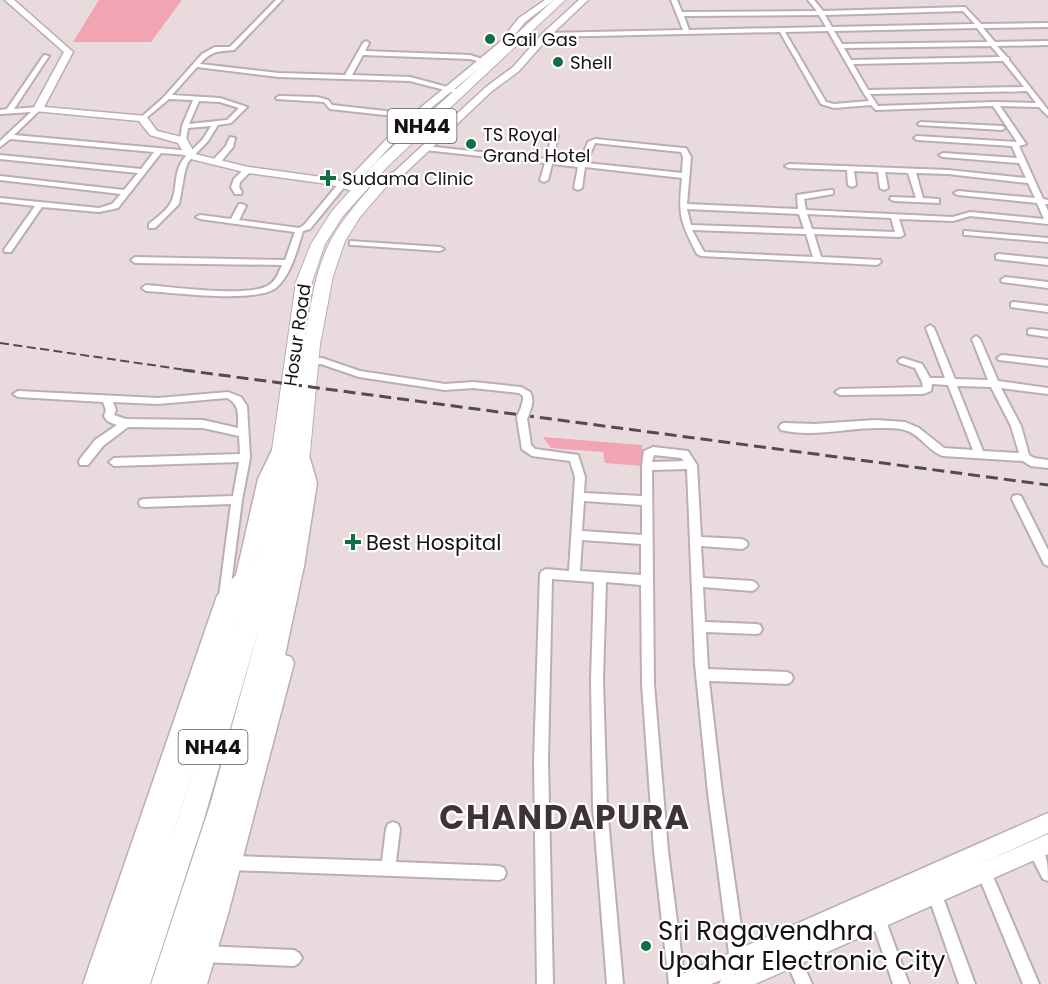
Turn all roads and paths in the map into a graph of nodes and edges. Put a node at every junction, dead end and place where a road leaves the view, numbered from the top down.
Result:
1 (9, 0) edge
2 (279, 0) edge
3 (550, 0) edge
4 (561, 0) edge
5 (575, 0) edge
6 (584, 0) edge
7 (674, 0) edge
8 (811, 0) edge
9 (821, 13) junction
10 (680, 14) junction
11 (1048, 25) edge
12 (979, 26) junction
13 (831, 30) junction
14 (782, 31) junction
15 (687, 33) junction
16 (546, 35) junction
17 (366, 43) dead end
18 (416, 43) dead end
19 (994, 44) junction
20 (1048, 44) edge
21 (840, 46) junction
22 (361, 53) junction
23 (414, 55) junction
24 (46, 56) dead end
25 (1007, 59) junction
26 (487, 62) junction
27 (849, 62) junction
28 (196, 65) junction
29 (347, 78) junction
30 (1029, 89) junction
31 (454, 90) junction
32 (866, 92) junction
33 (167, 97) junction
34 (197, 98) junction
35 (279, 98) dead end
36 (873, 103) junction
37 (995, 104) junction
38 (1042, 105) junction
39 (38, 109) junction
40 (9, 111) junction
41 (0, 112) edge
42 (403, 114) dead end
43 (1048, 114) edge
44 (143, 118) junction
45 (215, 124) junction
46 (921, 124) dead end
47 (185, 126) junction
48 (975, 126) junction
49 (1002, 128) dead end
50 (555, 136) dead end
51 (8, 137) junction
52 (232, 138) dead end
53 (917, 138) dead end
54 (182, 140) junction
55 (984, 143) junction
56 (1016, 145) junction
57 (0, 146) edge
58 (425, 148) junction
59 (159, 151) junction
60 (190, 155) junction
61 (943, 155) dead end
62 (0, 157) edge
63 (1022, 161) junction
64 (216, 162) junction
65 (550, 162) junction
66 (582, 165) junction
67 (789, 166) dead end
68 (850, 167) junction
69 (881, 169) junction
70 (248, 170) junction
71 (911, 170) junction
72 (142, 171) junction
73 (686, 176) junction
74 (0, 178) edge
75 (385, 179) junction
76 (544, 180) dead end
77 (1031, 181) junction
78 (342, 185) junction
79 (852, 185) dead end
80 (578, 188) dead end
81 (884, 188) dead end
82 (357, 189) junction
83 (124, 192) junction
84 (238, 192) dead end
85 (830, 192) dead end
86 (958, 193) dead end
87 (894, 199) dead end
88 (0, 200) edge
89 (920, 200) junction
90 (936, 201) dead end
91 (1044, 202) edge
92 (40, 204) junction
93 (242, 206) dead end
94 (683, 206) junction
95 (801, 212) junction
96 (894, 216) junction
97 (200, 217) dead end
98 (234, 221) junction
99 (1048, 221) edge
100 (152, 226) dead end
101 (687, 227) junction
102 (300, 230) junction
103 (810, 231) junction
104 (967, 233) dead end
105 (1048, 240) edge
106 (353, 243) dead end
107 (440, 249) dead end
108 (8, 250) dead end
109 (999, 257) dead end
110 (818, 259) junction
111 (135, 260) dead end
112 (877, 262) dead end
113 (1048, 262) edge
114 (287, 263) junction
115 (1005, 280) dead end
116 (1048, 285) edge
117 (146, 288) dead end
118 (1014, 305) dead end
119 (1048, 309) edge
120 (930, 328) dead end
121 (1031, 332) dead end
122 (1048, 334) edge
123 (976, 339) dead end
124 (1002, 358) dead end
125 (310, 362) junction
126 (903, 362) dead end
127 (1048, 363) edge
128 (927, 382) junction
129 (953, 382) junction
130 (994, 384) junction
131 (1048, 391) edge
132 (840, 392) dead end
133 (18, 394) dead end
134 (107, 399) junction
135 (126, 423) junction
136 (784, 427) dead end
137 (243, 434) junction
138 (280, 449) junction
139 (301, 452) junction
140 (980, 455) junction
141 (1025, 457) junction
142 (244, 458) junction
143 (84, 462) dead end
144 (114, 462) dead end
145 (1048, 464) edge
146 (579, 497) junction
147 (1017, 499) dead end
148 (237, 500) junction
149 (647, 501) junction
150 (144, 503) dead end
151 (283, 506) junction
152 (577, 535) junction
153 (647, 540) junction
154 (695, 541) junction
155 (742, 544) dead end
156 (1048, 561) edge
157 (574, 576) junction
158 (600, 577) junction
159 (243, 578) junction
160 (647, 580) junction
161 (698, 582) junction
162 (752, 586) dead end
163 (225, 596) junction
164 (699, 627) junction
165 (756, 629) dead end
166 (281, 633) junction
167 (703, 675) junction
168 (787, 678) dead end
169 (1048, 823) edge
170 (393, 829) dead end
171 (1042, 847) edge
172 (232, 863) junction
173 (388, 869) junction
174 (984, 872) junction
175 (499, 873) dead end
176 (1048, 874) edge
177 (935, 895) junction
178 (878, 918) junction
179 (198, 954) junction
180 (792, 956) junction
181 (294, 958) dead end
182 (738, 961) junction
183 (94, 984) edge
184 (115, 984) edge
185 (136, 984) edge
186 (165, 984) edge
187 (181, 984) edge
188 (196, 984) edge
189 (545, 984) edge
190 (615, 984) edge
191 (677, 984) edge
192 (686, 984) edge
193 (730, 984) edge
194 (804, 984) edge
195 (901, 984) edge
196 (967, 984) edge
197 (1031, 984) edge

1 - 39 street
2 - 28 street
3 - 26 street
4 - 26 highway, Hosur Road / NH44
5 - 75 highway, Hosur Road / NH44
6 - 16 street
7 - 10 street
8 - 9 street
9 - 10 street
9 - 12 street
9 - 13 street
10 - 15 street
11 - 12 street
12 - 13 street
12 - 19 street
13 - 14 street
13 - 21 street
14 - 15 street
14 - 36 street
15 - 16 street
16 - 58 street
17 - 22 street
18 - 23 street
19 - 20 street
19 - 21 street
19 - 25 street
21 - 27 street
22 - 23 street
22 - 29 street
23 - 26 street
24 - 40 street
25 - 27 street
25 - 30 street
26 - 31 highway, Hosur Road / NH44
27 - 32 street
28 - 29 street
28 - 33 street
29 - 31 street
30 - 32 street
30 - 38 street
31 - 82 highway, Hosur Road / NH44
32 - 36 street
33 - 34 street
33 - 44 street
34 - 45 street
34 - 47 street
35 - 42 street
36 - 37 street
37 - 38 street
37 - 56 street
38 - 43 street
39 - 40 street
39 - 44 street
39 - 51 street
40 - 41 street
44 - 54 street
45 - 47 street
45 - 60 street
46 - 48 street
47 - 54 street
48 - 49 street
48 - 55 street
50 - 65 street
51 - 57 street
51 - 59 street
52 - 64 street
53 - 55 street
54 - 60 street
55 - 56 street
56 - 63 street
58 - 65 street
58 - 75 street
59 - 60 street
59 - 72 street
60 - 64 street
60 - 100 street
61 - 63 street
62 - 72 street
63 - 77 street
64 - 70 street
65 - 66 street
65 - 76 street
66 - 73 street
66 - 73 street
66 - 80 street
67 - 68 street
68 - 69 street
68 - 79 street
69 - 71 street
69 - 81 street
70 - 78 street
70 - 84 street
71 - 77 street
71 - 89 street
72 - 83 street
73 - 94 street
74 - 83 street
75 - 125 highway, Hosur Road / NH44
77 - 91 street
78 - 82 street
78 - 102 street
82 - 138 highway, Hosur Road / NH44
83 - 92 street
85 - 95 street
86 - 91 street
87 - 89 street
88 - 92 street
89 - 90 street
91 - 99 street
92 - 108 street
93 - 98 street
94 - 95 street
94 - 101 street
95 - 96 street
95 - 103 street
96 - 99 street
96 - 103 street
97 - 98 street
98 - 102 street
101 - 103 street
101 - 110 street
102 - 114 street
103 - 110 street
104 - 105 street
106 - 107 street
109 - 113 street
110 - 112 street
111 - 114 street
114 - 117 street
115 - 116 street
118 - 119 street
120 - 129 street
121 - 122 street
123 - 130 street
124 - 127 street
125 - 139 highway, Hosur Road / NH44
125 - 146 street
126 - 128 street
128 - 129 street
128 - 132 street
129 - 130 street
129 - 140 street
130 - 131 street
130 - 141 street
133 - 134 street
134 - 135 street
134 - 137 street
135 - 137 street
135 - 143 street
136 - 140 street
137 - 142 street
138 - 151 highway, NH44
138 - 159 street
139 - 151 highway, NH44
139 - 166 street
140 - 141 street
141 - 145 street
142 - 144 street
142 - 148 street
146 - 149 street
146 - 152 street
147 - 156 street
148 - 150 street
148 - 163 street
149 - 153 street
149 - 154 street
151 - 185 highway, NH44
151 - 186 highway, NH44
152 - 153 street
152 - 157 street
153 - 160 street
154 - 155 street
154 - 161 street
157 - 158 street
157 - 189 street
158 - 160 street
158 - 190 street
159 - 163 street
159 - 184 street
160 - 191 street
161 - 162 street
161 - 164 street
163 - 183 street
164 - 165 street
164 - 167 street
166 - 172 street
166 - 179 street
167 - 168 street
167 - 182 street
169 - 182 street
170 - 173 street
171 - 174 street
171 - 176 street
172 - 173 street
172 - 179 street
173 - 175 street
174 - 177 street
174 - 197 street
177 - 178 street
177 - 196 street
178 - 180 street
178 - 195 street
179 - 181 street
179 - 187 street
179 - 188 street
180 - 193 street
180 - 194 street
182 - 192 street

